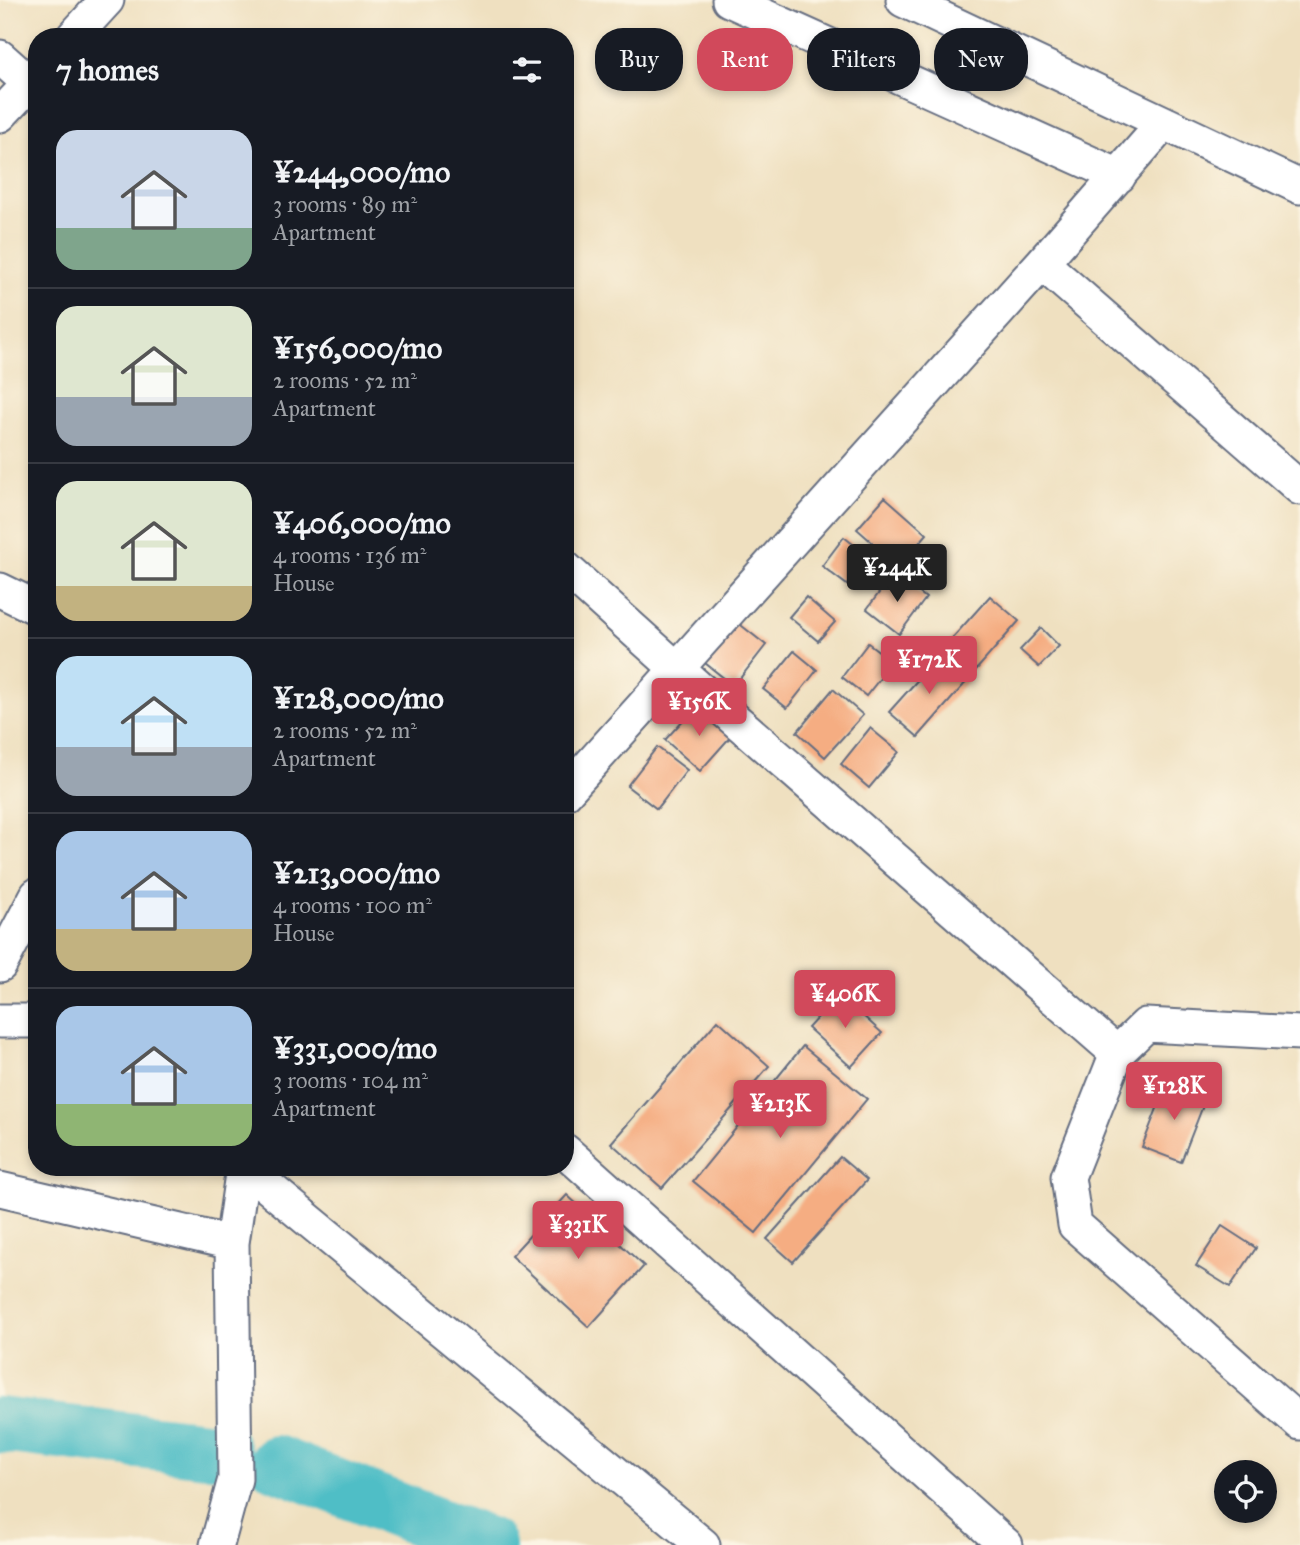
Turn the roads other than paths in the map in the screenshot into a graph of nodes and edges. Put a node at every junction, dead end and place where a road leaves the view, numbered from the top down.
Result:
1 (107, 0) edge
2 (729, 0) edge
3 (903, 0) edge
4 (81, 28) edge
5 (0, 57) edge
6 (28, 79) edge
7 (28, 89) edge
8 (0, 115) edge
9 (1164, 123) junction
10 (1119, 176) junction
11 (1300, 187) edge
12 (1042, 263) junction
13 (1300, 488) edge
14 (574, 576) edge
15 (0, 590) edge
16 (28, 604) edge
17 (677, 669) junction
18 (574, 783) edge
19 (28, 912) edge
20 (0, 965) edge
21 (0, 1021) edge
22 (28, 1021) edge
23 (1300, 1033) edge
24 (1116, 1053) junction
25 (574, 1159) edge
26 (243, 1176) edge
27 (255, 1176) edge
28 (0, 1189) edge
29 (232, 1243) junction
30 (1300, 1423) edge
31 (217, 1545) edge
32 (703, 1545) edge
33 (1006, 1545) edge

1 - 4 street
2 - 10 street
3 - 9 street
5 - 6 street
7 - 8 street
9 - 10 street
9 - 11 street
10 - 12 street
12 - 13 street
12 - 17 street
14 - 17 street
15 - 16 street
17 - 18 street
17 - 24 street
19 - 20 street
21 - 22 street
23 - 24 street
24 - 30 street
25 - 33 street
26 - 29 street
27 - 32 street
28 - 29 street
29 - 31 street

